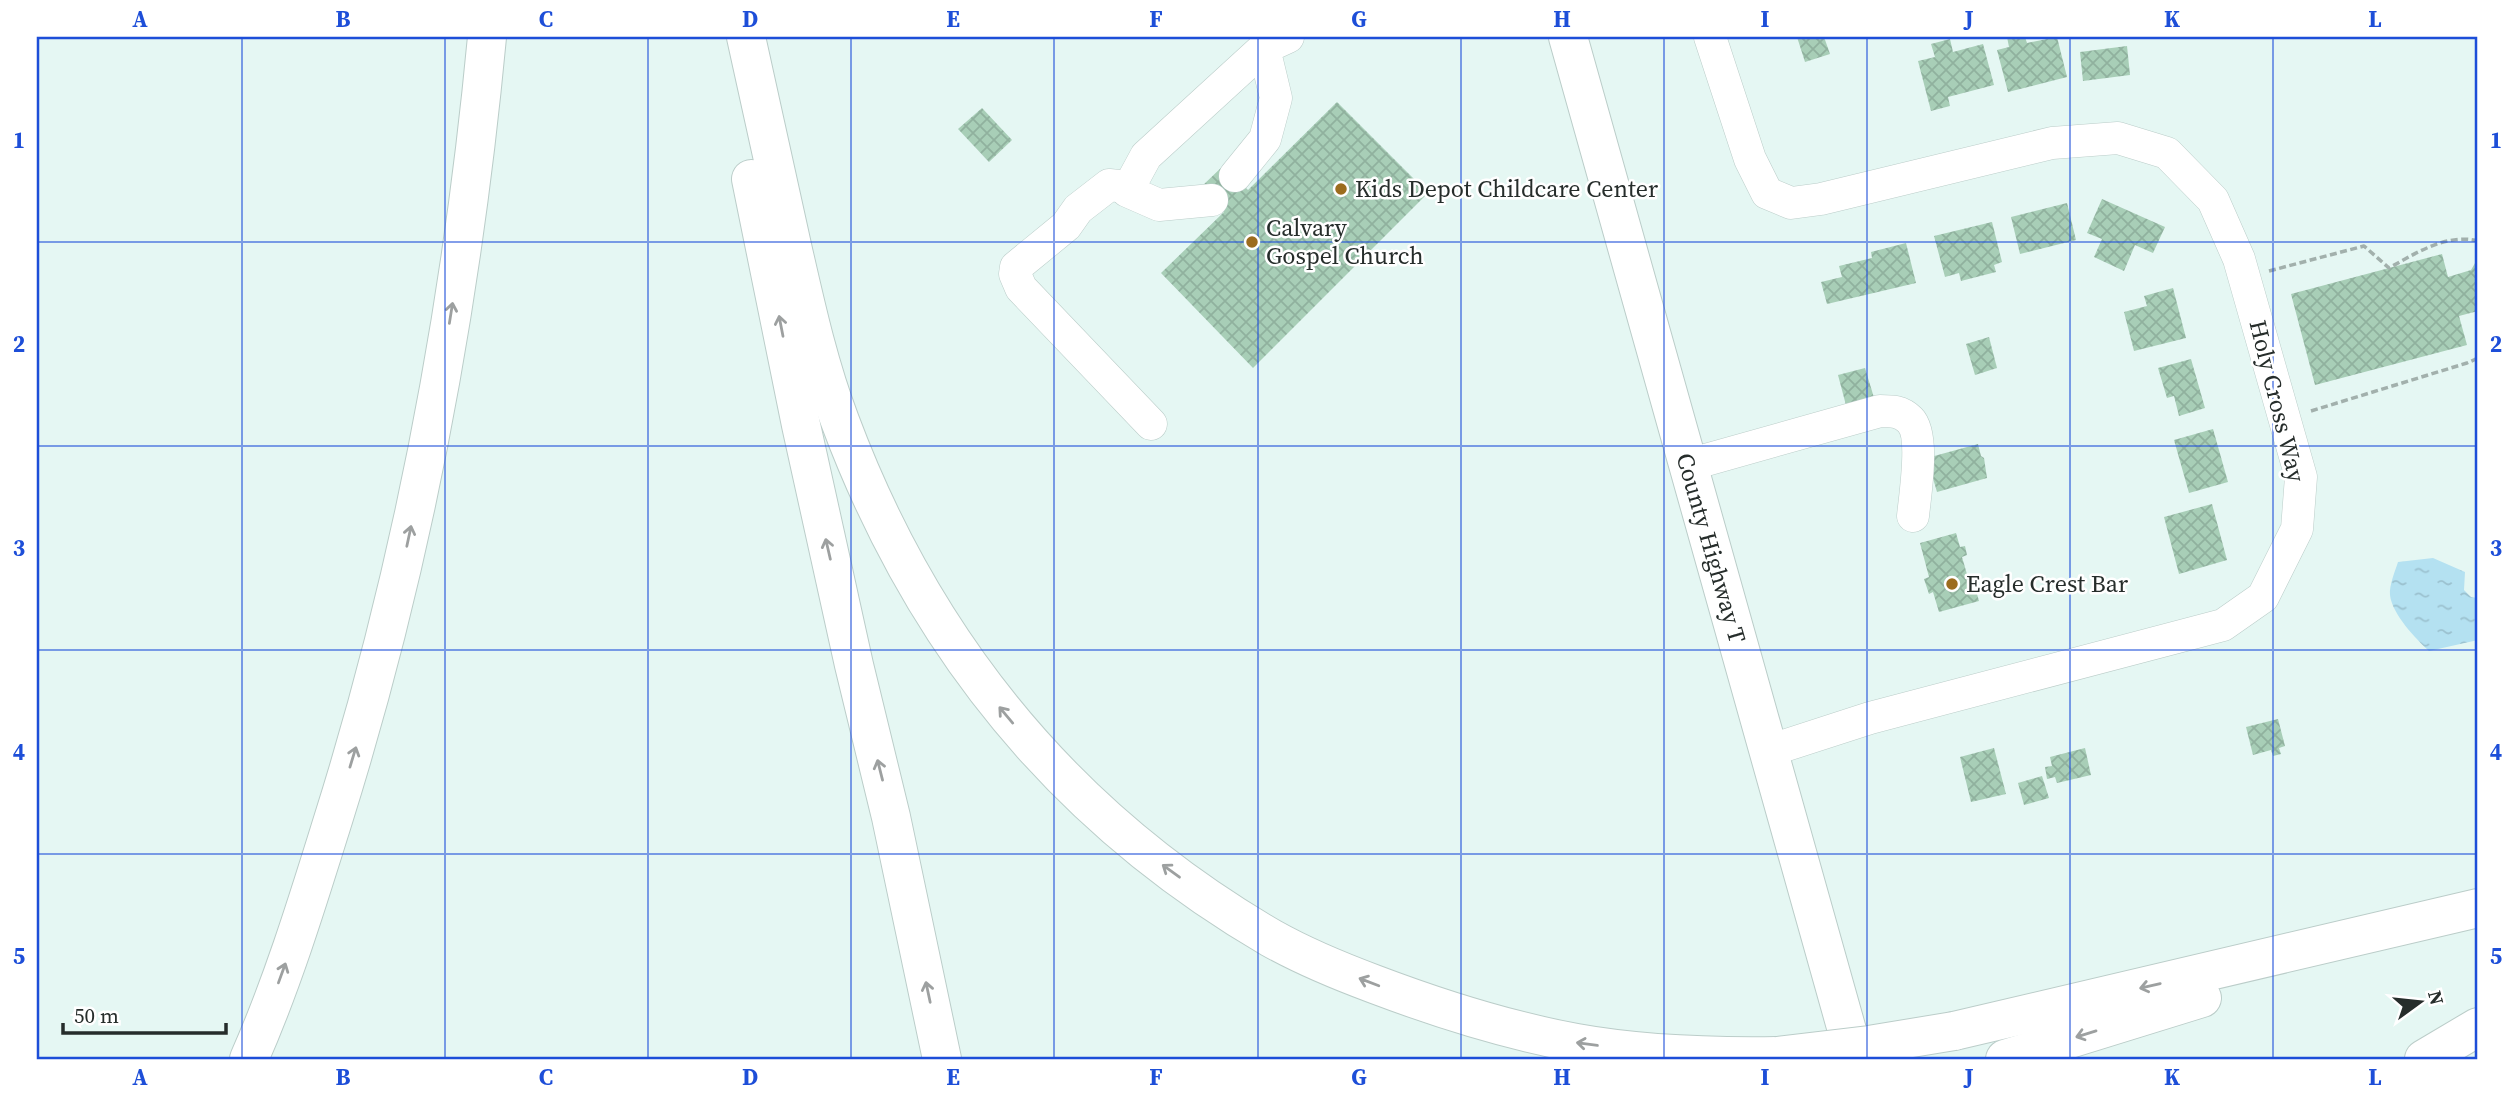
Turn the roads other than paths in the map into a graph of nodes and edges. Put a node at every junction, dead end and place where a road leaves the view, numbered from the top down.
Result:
1 (486, 37) edge
2 (724, 37) edge
3 (746, 37) edge
4 (1568, 37) edge
5 (1710, 37) edge
6 (1276, 43) edge
7 (1235, 176) dead end
8 (1129, 187) junction
9 (1212, 200) dead end
10 (1151, 424) dead end
11 (1688, 465) junction
12 (1913, 516) dead end
13 (1768, 751) junction
14 (2478, 910) edge
15 (2478, 1027) edge
16 (248, 1059) edge
17 (942, 1059) edge
18 (1855, 1059) edge
19 (2005, 1059) edge
20 (2424, 1059) edge

16 -> 1 main road
17 -> 2 main road
14 -> 3 main road, bridge
4 - 11 main road, County Highway T
5 - 13 street, Holy Cross Way
6 - 7 street
6 - 8 street
8 - 9 street
8 - 10 street
11 - 12 street
11 - 13 main road, County Highway T
13 - 18 main road, County Highway T
14 -> 19 main road
15 - 20 main road

